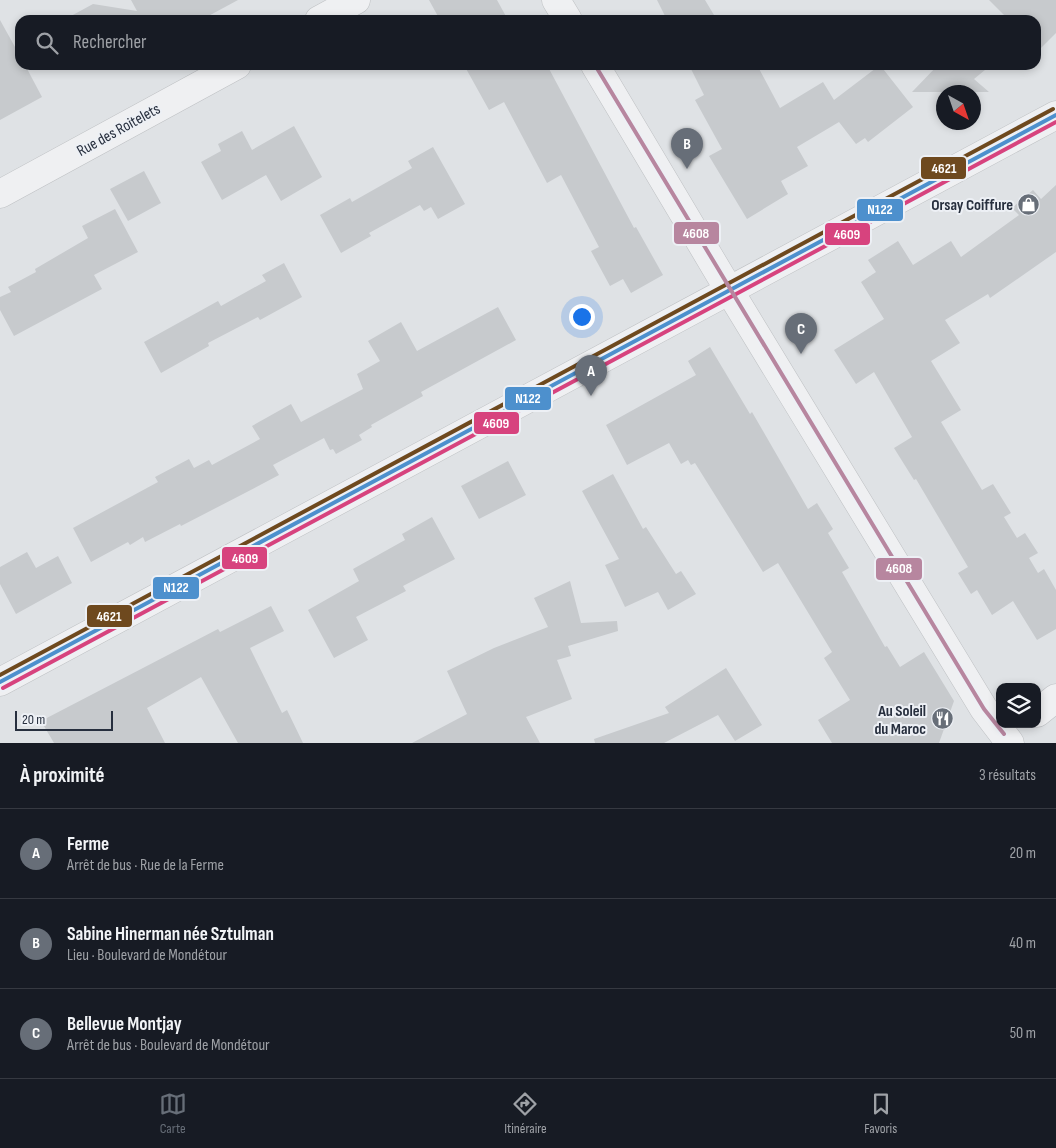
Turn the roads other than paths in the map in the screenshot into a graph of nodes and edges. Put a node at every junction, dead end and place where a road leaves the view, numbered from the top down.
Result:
1 (356, 0) edge
2 (556, 0) edge
3 (328, 15) edge
4 (565, 15) edge
5 (228, 70) edge
6 (598, 70) edge
7 (1056, 114) edge
8 (0, 194) edge
9 (729, 290) junction
10 (0, 682) edge
11 (1056, 698) edge
12 (1041, 710) edge
13 (1007, 736) edge

1 - 3 street
2 - 4 street
5 - 8 street, Rue des Roitelets
6 - 9 street
7 - 9 street
9 - 10 street
9 - 13 street
11 - 12 street

